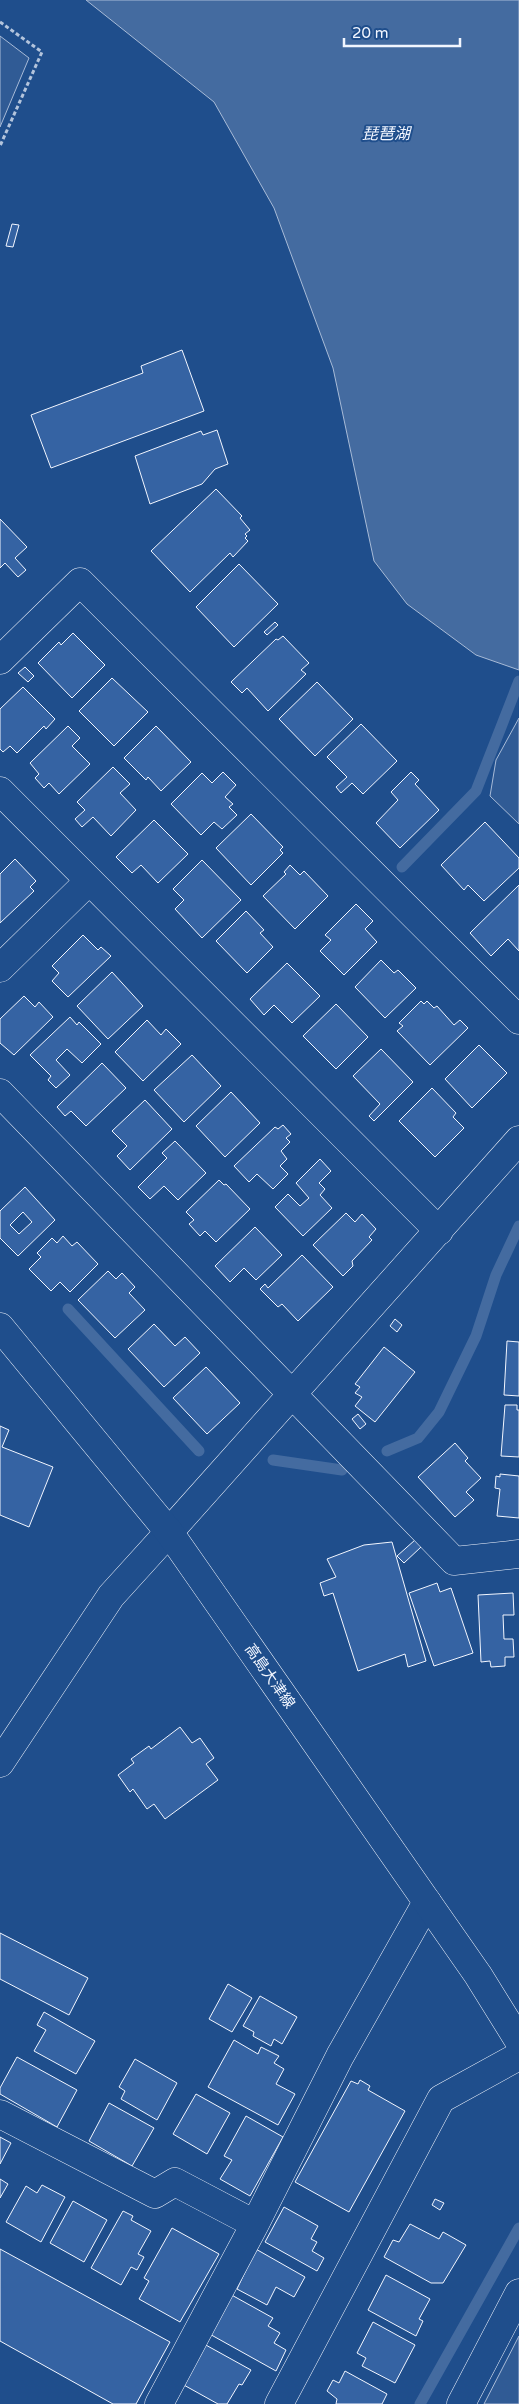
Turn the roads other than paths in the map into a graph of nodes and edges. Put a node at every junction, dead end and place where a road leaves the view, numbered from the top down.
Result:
1 (0, 660) edge
2 (0, 791) edge
3 (89, 881) junction
4 (0, 968) edge
5 (519, 1020) edge
6 (0, 1093) edge
7 (519, 1140) edge
8 (438, 1231) junction
9 (0, 1327) edge
10 (292, 1394) junction
11 (169, 1532) junction
12 (519, 1554) edge
13 (0, 1763) edge
14 (427, 1902) junction
15 (519, 2041) edge
16 (519, 2056) edge
17 (0, 2114) edge
18 (255, 2224) junction
19 (519, 2293) edge
20 (159, 2404) edge
21 (278, 2404) edge
22 (461, 2404) edge

1 - 5 street
2 - 3 street
3 - 4 street
3 - 8 street
6 - 10 street
7 - 8 street
8 - 10 street
9 - 11 street, 高島大津線
10 - 11 street
10 - 12 street
11 - 13 street
11 - 14 street, 高島大津線
14 - 15 street, 高島大津線
14 - 18 street
16 - 21 street
17 - 18 street
18 - 20 street
19 - 22 street

